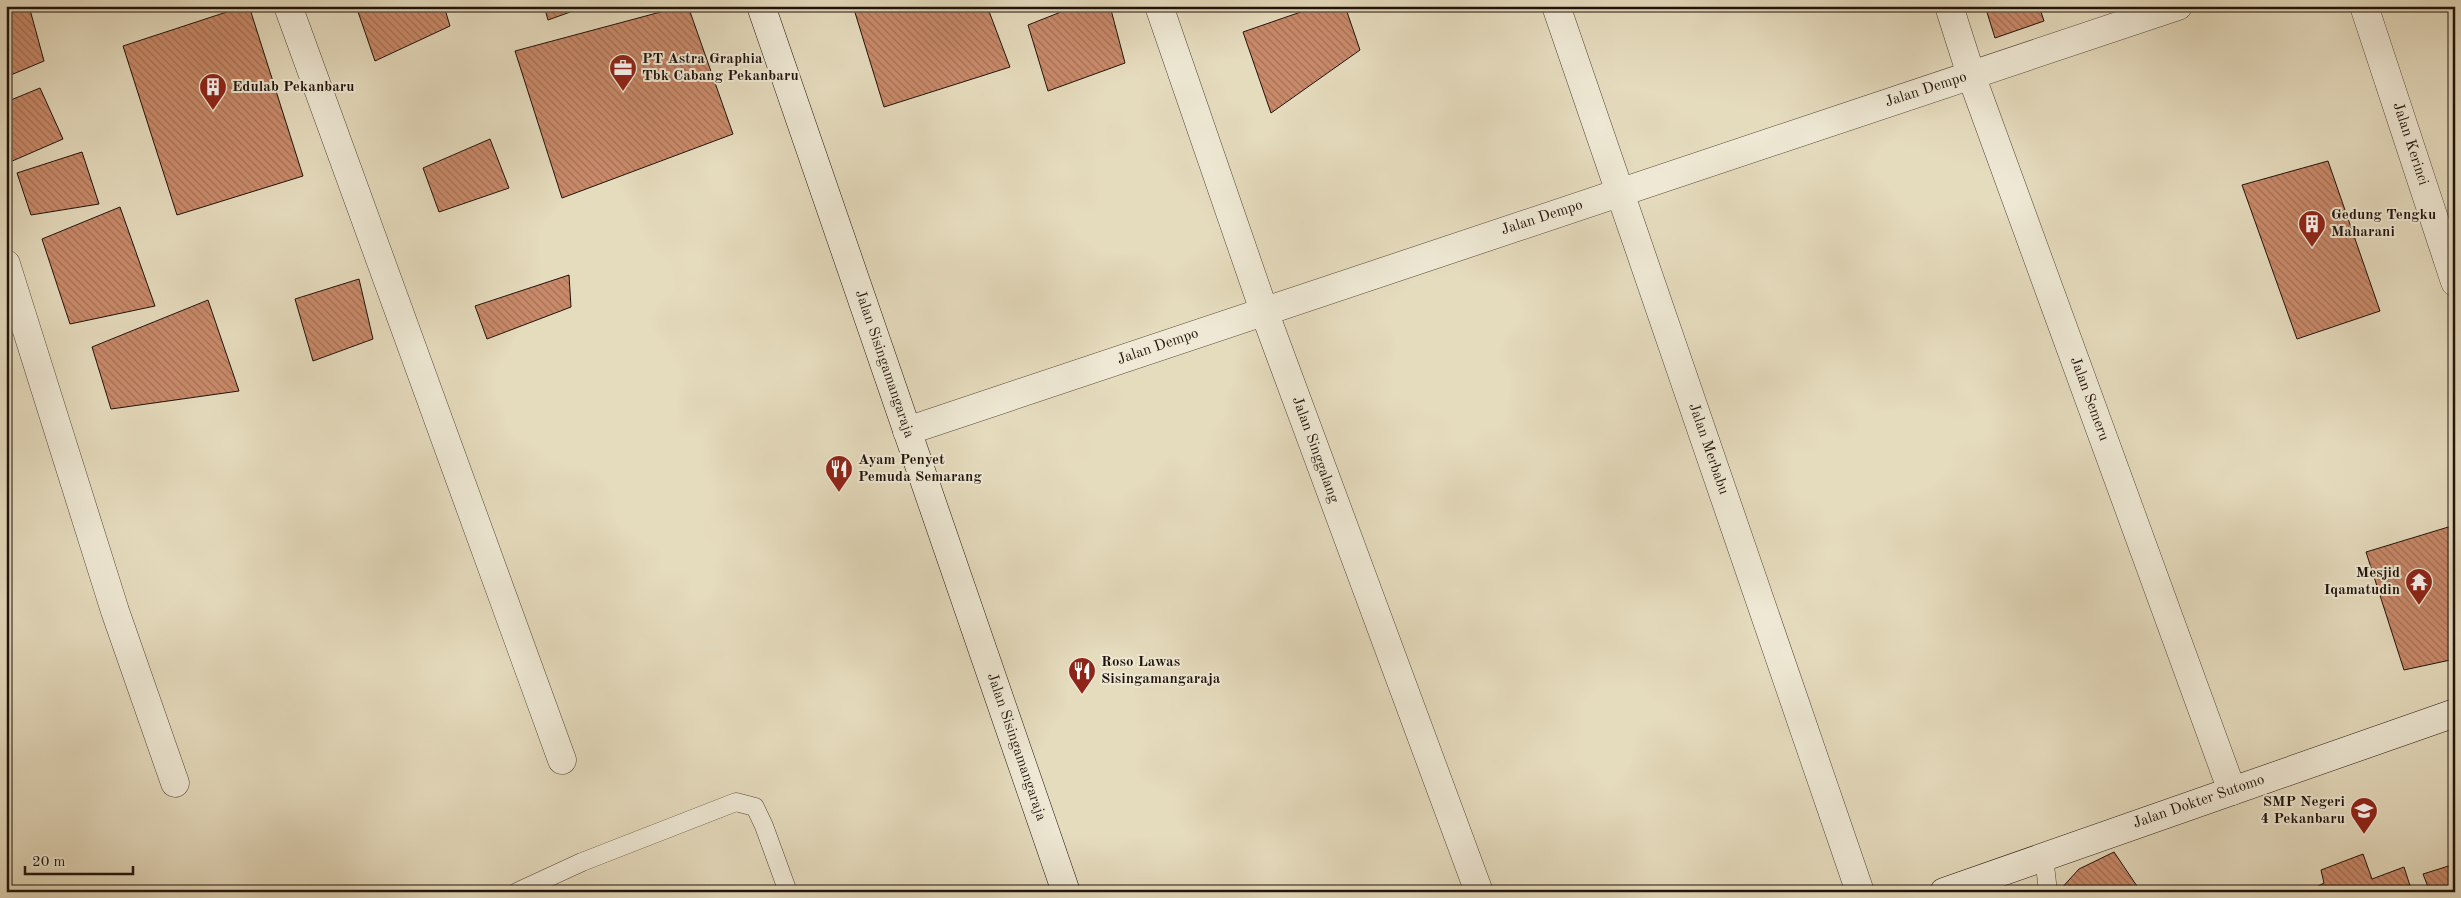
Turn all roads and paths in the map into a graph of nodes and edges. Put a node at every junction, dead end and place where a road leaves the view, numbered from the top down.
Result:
1 (288, 6) edge
2 (761, 6) edge
3 (1159, 6) edge
4 (1556, 6) edge
5 (1949, 6) edge
6 (2178, 6) edge
7 (2364, 6) edge
8 (1971, 75) junction
9 (1620, 192) junction
10 (6, 264) edge
11 (2455, 282) edge
12 (1264, 311) junction
13 (907, 431) junction
14 (2455, 713) edge
15 (562, 760) dead end
16 (175, 783) dead end
17 (2232, 791) junction
18 (2044, 856) junction
19 (517, 892) edge
20 (788, 892) edge
21 (1066, 892) edge
22 (1479, 892) edge
23 (1860, 892) edge
24 (1944, 892) edge
25 (2048, 892) edge

1 - 15 street
2 - 13 street, Jalan Sisingamangaraja
3 - 12 street, Jalan Singgalang
4 - 9 street, Jalan Merbabu
5 - 8 street, Jalan Semeru
6 - 8 street, Jalan Dempo
7 - 11 street, Jalan Kerinci
8 - 9 street, Jalan Dempo
8 - 17 street, Jalan Semeru
9 - 12 street, Jalan Dempo
9 - 23 street, Jalan Merbabu
10 - 16 street
12 - 13 street, Jalan Dempo
12 - 22 street, Jalan Singgalang
13 - 21 street, Jalan Sisingamangaraja
14 - 17 street, Jalan Dokter Sutomo
17 - 18 street, Jalan Dokter Sutomo
18 - 24 street, Jalan Dokter Sutomo
18 - 25 lane
19 - 20 lane

